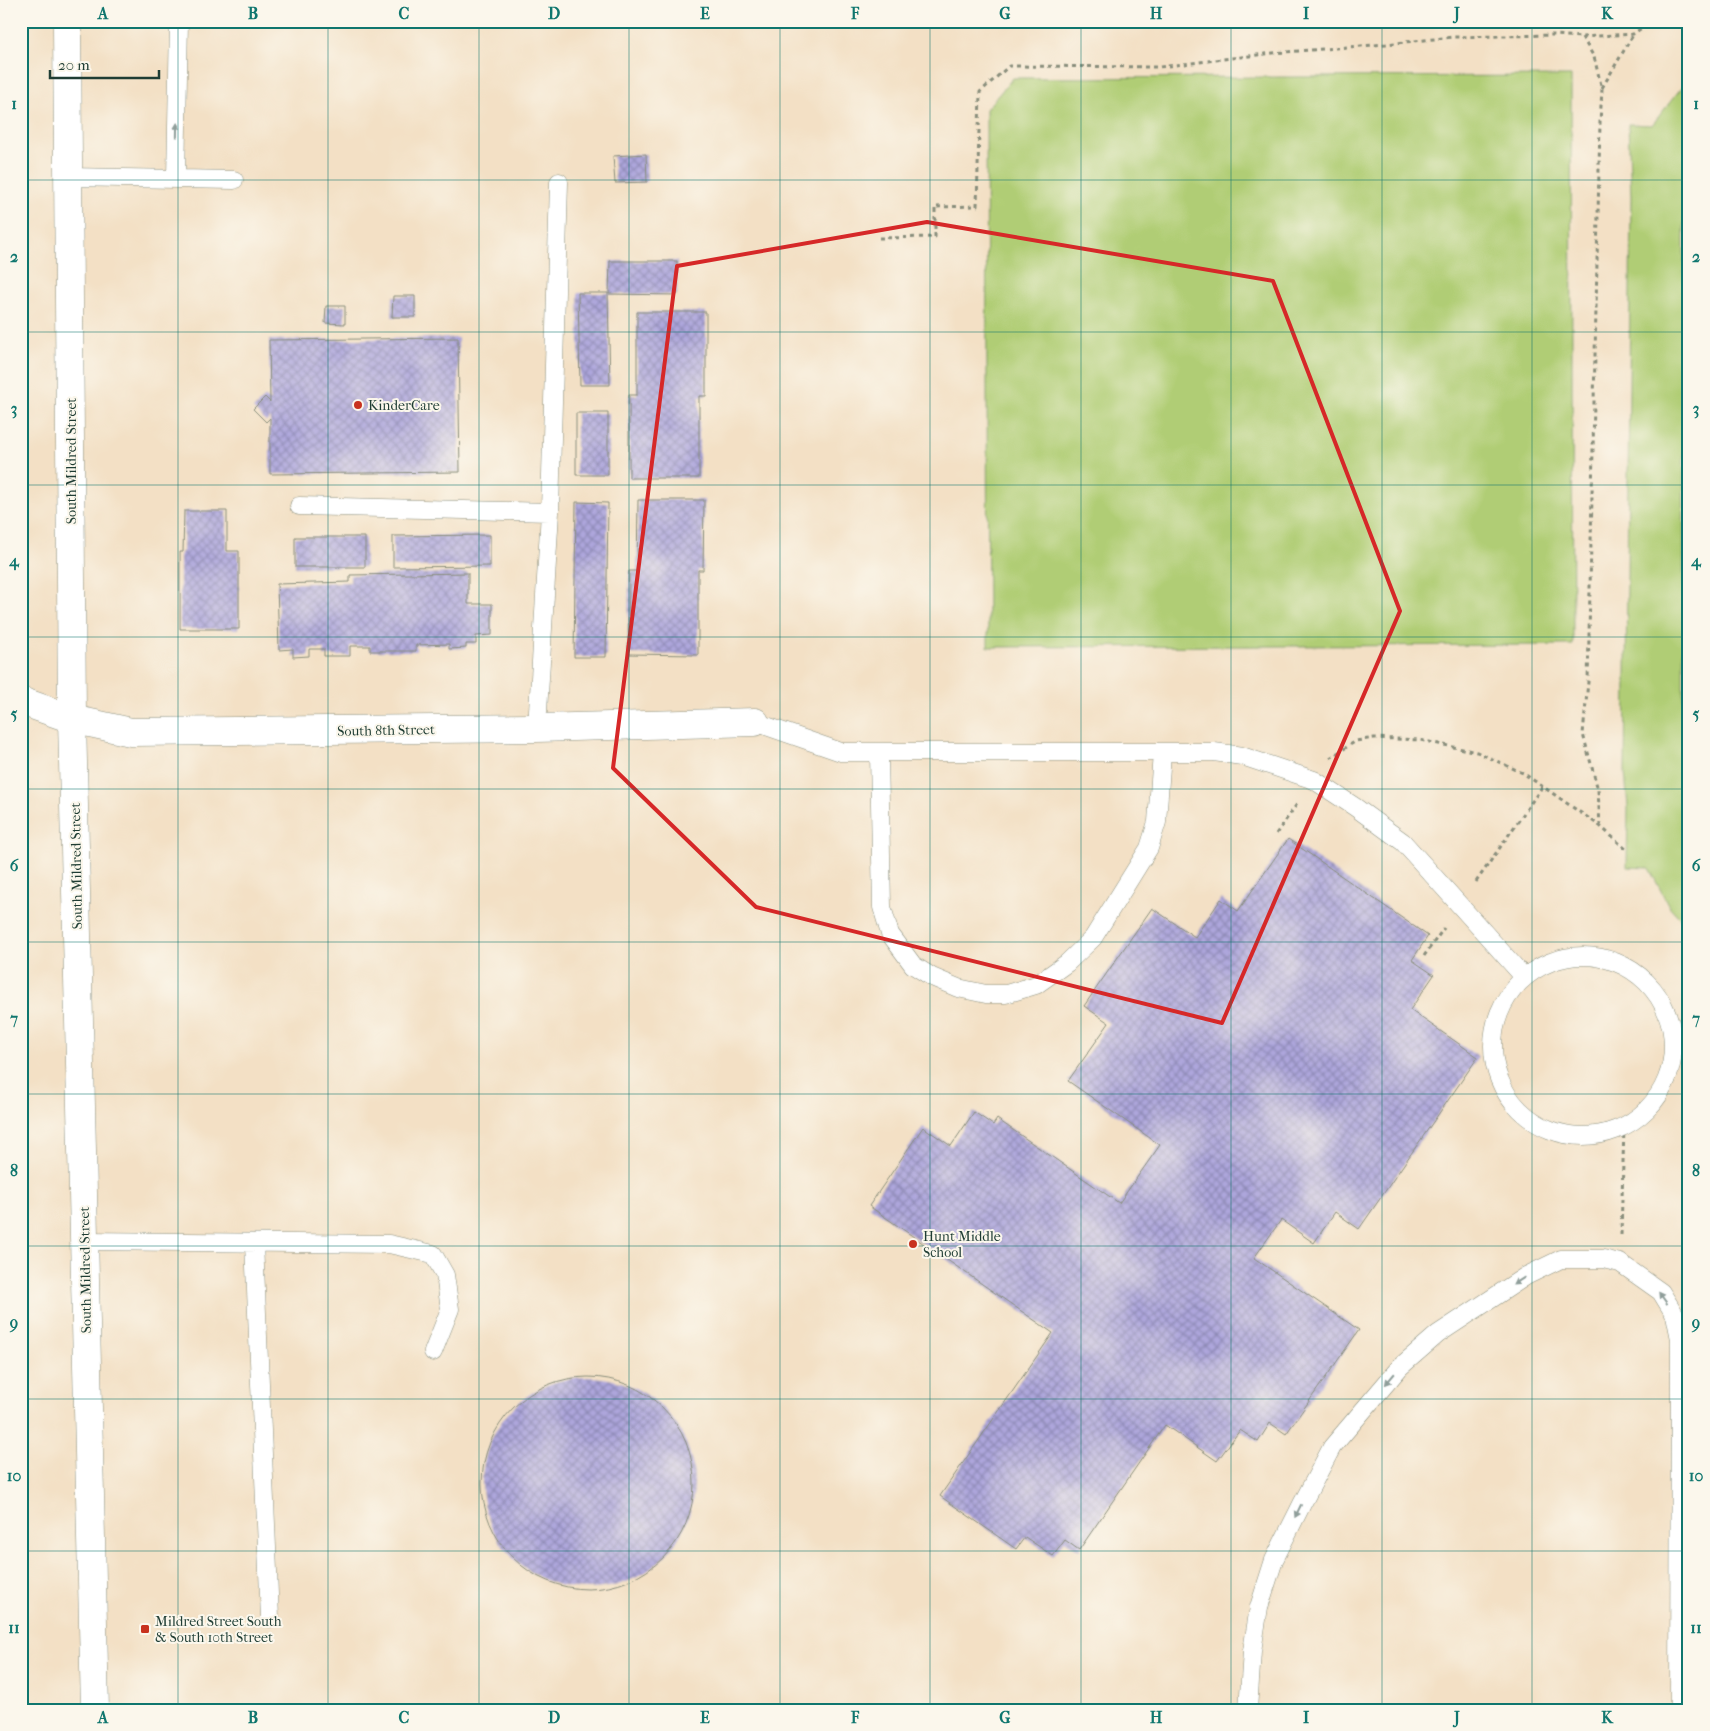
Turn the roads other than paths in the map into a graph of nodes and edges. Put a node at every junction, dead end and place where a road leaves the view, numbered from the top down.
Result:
1 (67, 21) edge
2 (179, 21) edge
3 (68, 177) junction
4 (176, 179) junction
5 (234, 180) dead end
6 (559, 182) dead end
7 (299, 506) dead end
8 (550, 512) junction
9 (21, 701) edge
10 (72, 718) junction
11 (755, 722) joint
12 (537, 728) junction
13 (879, 753) junction
14 (1162, 753) junction
15 (1524, 977) junction
16 (84, 1242) junction
17 (254, 1243) junction
18 (433, 1352) dead end
19 (270, 1618) dead end
20 (95, 1710) edge
21 (1248, 1710) edge
22 (1678, 1710) edge

1 - 3 main road, South Mildred Street
4 -> 2 lane
3 - 4 lane
3 - 10 main road, South Mildred Street
4 - 5 lane
6 - 8 lane
7 - 8 lane
8 - 12 lane
9 - 10 main road, South 8th Street
10 - 12 main road, South 8th Street
10 - 16 main road, South Mildred Street
11 - 12 main road, South 8th Street
11 - 13 lane
13 - 14 lane
13 - 14 lane
14 - 15 lane
15 - 15 lane
16 - 17 lane
16 - 20 main road, South Mildred Street
17 - 18 lane
17 - 19 lane
22 -> 21 lane

